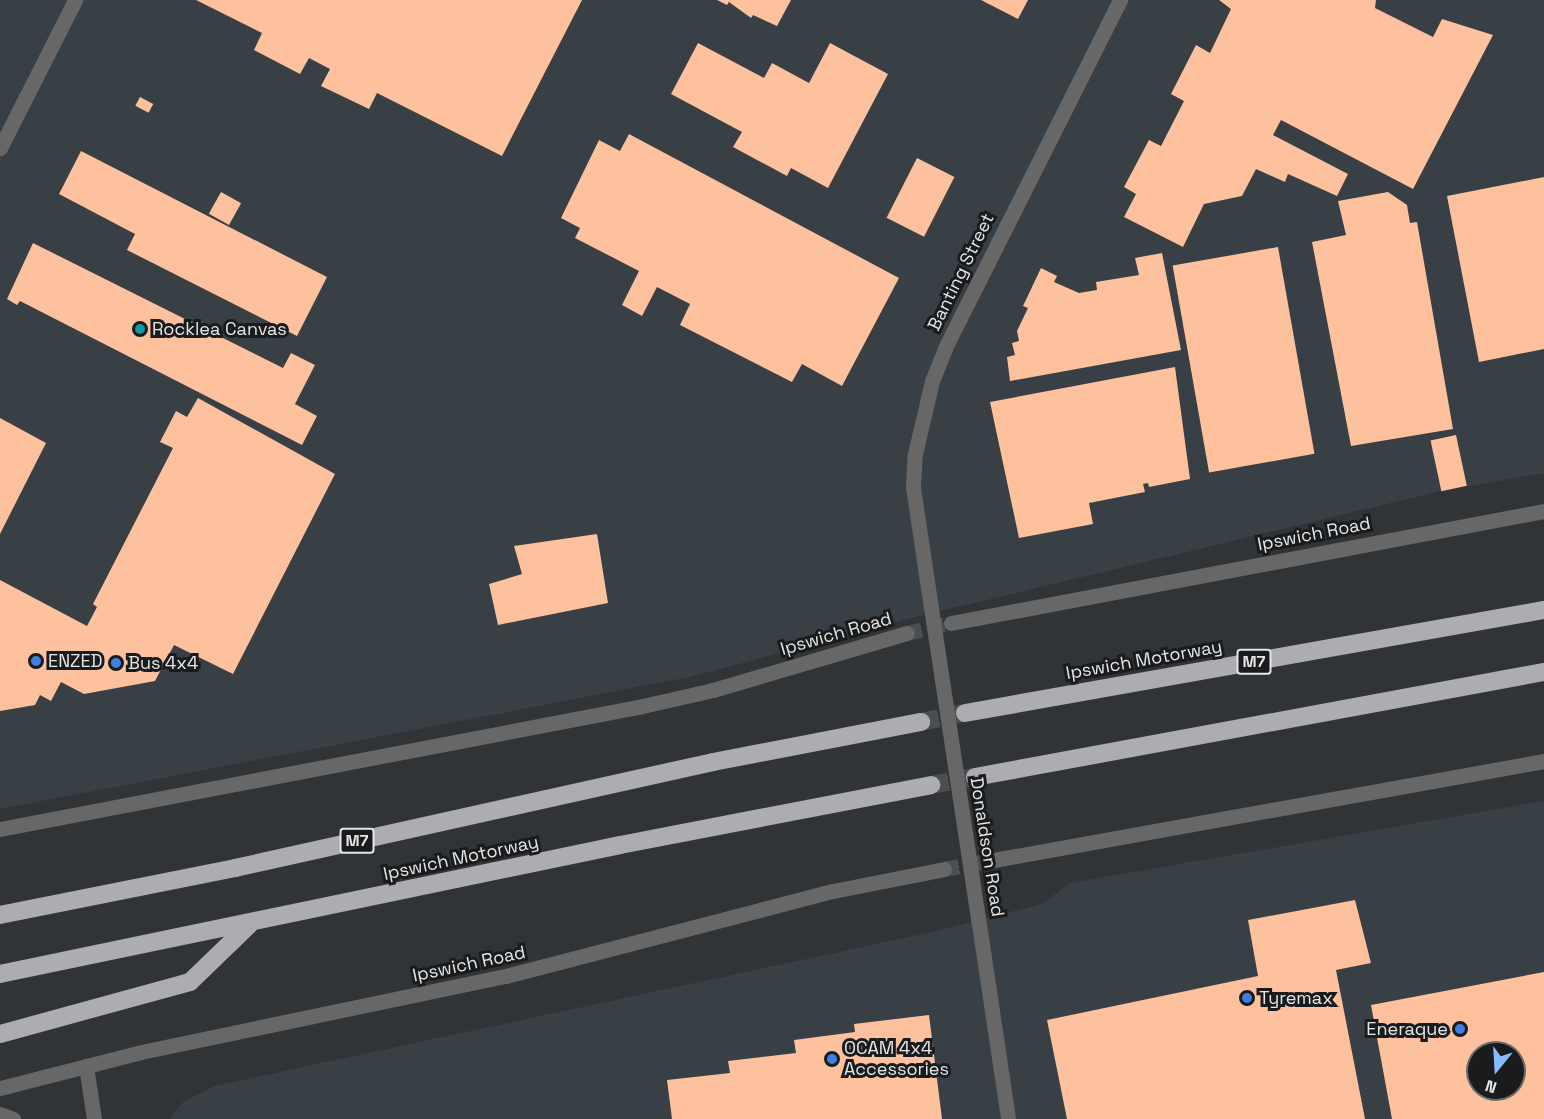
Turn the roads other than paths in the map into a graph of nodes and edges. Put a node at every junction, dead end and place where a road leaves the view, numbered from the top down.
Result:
1 (75, 0) edge
2 (1120, 0) edge
3 (0, 148) edge
4 (1544, 511) edge
5 (927, 581) joint
6 (1544, 610) edge
7 (951, 623) tunnel mouth
8 (907, 633) tunnel mouth
9 (1544, 672) edge
10 (965, 713) tunnel mouth
11 (921, 722) tunnel mouth
12 (1544, 761) edge
13 (975, 777) tunnel mouth
14 (931, 785) tunnel mouth
15 (0, 829) edge
16 (988, 861) tunnel mouth
17 (944, 869) tunnel mouth
18 (0, 915) edge
19 (249, 925) junction
20 (0, 975) edge
21 (0, 1034) edge
22 (86, 1066) junction
23 (0, 1088) edge
24 (0, 1114) edge
25 (13, 1119) edge
26 (94, 1119) edge
27 (1008, 1119) edge

1 - 3 street
2 - 5 street, Banting Street
4 - 7 street, Ipswich Road
5 - 27 street, Donaldson Road, bridge
6 - 10 highway, Ipswich Motorway / M7
8 - 15 street, Ipswich Road
9 - 13 highway
11 - 18 highway, M7
12 - 16 street
14 - 19 highway, Ipswich Motorway
17 - 22 street, Ipswich Road
19 - 20 highway, Ipswich Motorway
19 - 21 highway
22 - 23 street, Ipswich Road
22 - 26 street
24 - 25 street

